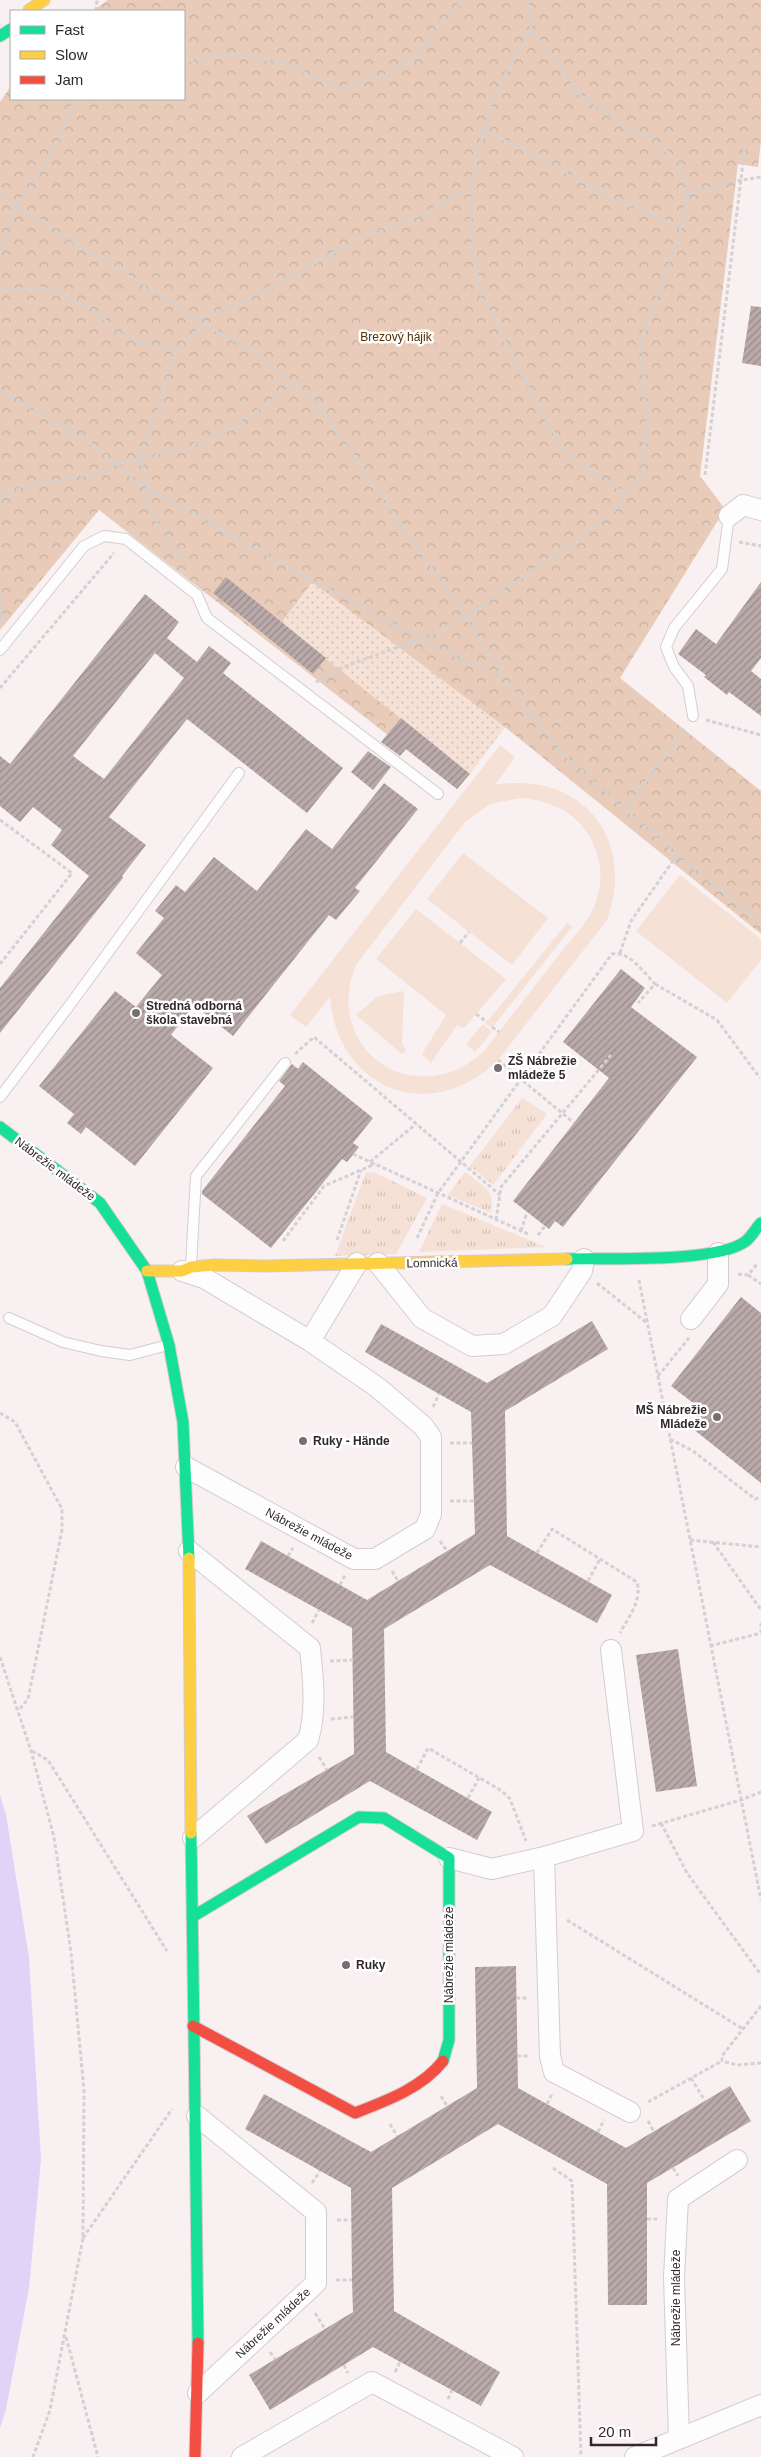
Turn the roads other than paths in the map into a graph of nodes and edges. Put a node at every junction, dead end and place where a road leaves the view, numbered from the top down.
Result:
1 (44, 0) edge
2 (30, 10) edge
3 (761, 510) edge
4 (729, 516) joint
5 (0, 650) edge
6 (693, 716) road end
7 (239, 773) dead end
8 (438, 794) dead end
9 (285, 1063) road end
10 (0, 1096) edge
11 (0, 1127) edge
12 (761, 1223) edge
13 (718, 1253) junction
14 (357, 1263) junction
15 (378, 1263) junction
16 (583, 1265) junction
17 (186, 1269) junction
18 (147, 1271) junction
19 (8, 1318) dead end
20 (692, 1319) road end
21 (310, 1341) junction
22 (169, 1345) junction
23 (186, 1468) junction
24 (189, 1551) junction
25 (611, 1650) road end
26 (193, 1838) junction
27 (449, 1858) junction
28 (538, 1859) junction
29 (192, 1917) junction
30 (193, 2026) junction
31 (630, 2112) road end
32 (197, 2116) junction
33 (737, 2160) dead end
34 (198, 2393) junction
35 (761, 2405) edge
36 (679, 2439) junction
37 (195, 2457) edge
38 (242, 2457) edge
39 (513, 2457) edge
40 (635, 2457) edge

1 - 2 street
3 - 4 street
4 - 6 lane
5 - 8 lane
7 - 10 lane
9 - 17 lane
11 - 18 street, Nábrežie mládeže
12 - 13 street, Lomnická
13 - 16 street, Lomnická
13 - 20 street
14 - 15 street, Lomnická
14 - 17 street, Lomnická
14 - 21 street
15 - 16 street, Lomnická
15 - 16 street
17 - 18 street, Lomnická
17 - 21 street, Nábrežie mládeže
18 - 22 street, Nábrežie mládeže
19 - 22 lane
21 - 23 street, Nábrežie mládeže
22 - 23 street, Nábrežie mládeže
23 - 24 street, Nábrežie mládeže
24 - 26 street, Nábrežie mládeže
24 - 26 street
25 - 28 street
26 - 29 street, Nábrežie mládeže
27 - 28 street
27 - 29 street
27 - 30 street, Nábrežie mládeže
28 - 31 street
29 - 30 street, Nábrežie mládeže
30 - 32 street, Nábrežie mládeže
32 - 34 street, Nábrežie mládeže
32 - 34 street, Nábrežie mládeže
33 - 36 street, Nábrežie mládeže
34 - 37 street, Nábrežie mládeže
35 - 36 street
36 - 40 street
38 - 39 street

